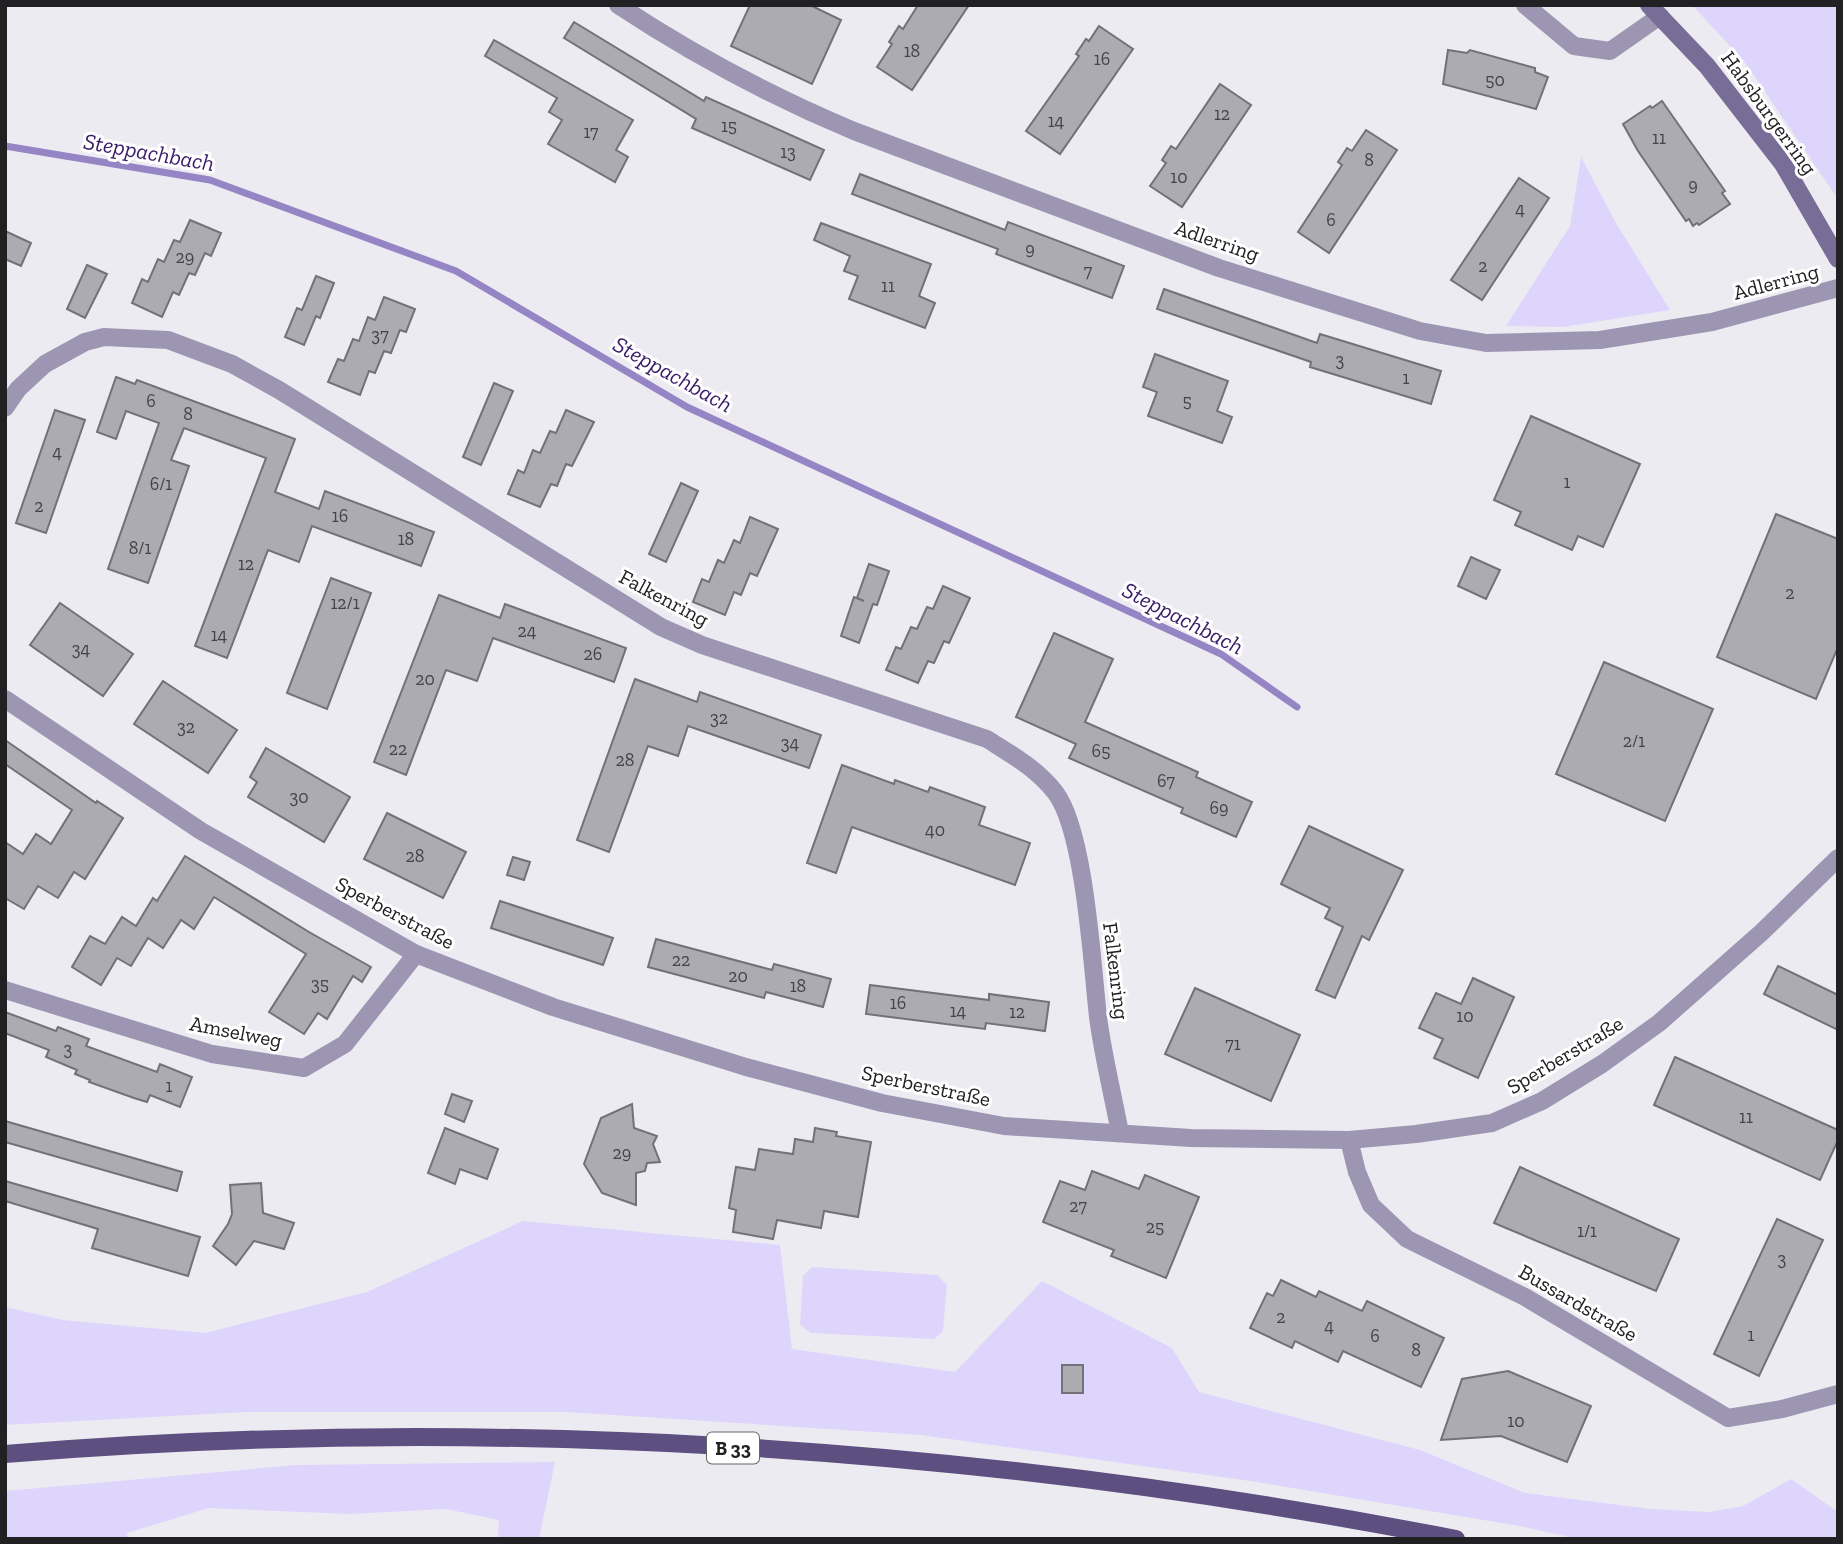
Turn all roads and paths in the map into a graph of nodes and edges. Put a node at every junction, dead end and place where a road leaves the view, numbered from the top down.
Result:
1 (618, 5) edge
2 (1525, 5) edge
3 (1654, 10) edge
4 (1838, 259) edge
5 (1838, 288) edge
6 (5, 408) edge
7 (5, 699) edge
8 (1838, 858) edge
9 (416, 954) junction
10 (5, 990) edge
11 (1120, 1133) junction
12 (1349, 1140) junction
13 (1838, 1394) edge
14 (5, 1454) edge
15 (1456, 1539) edge

1 - 5 street, Adlerring
2 - 3 street
3 - 4 street, Habsburgerring
6 - 11 street, Falkenring
7 - 9 street, Sperberstraße
8 - 12 street, Sperberstraße
9 - 10 street, Amselweg
9 - 11 street, Sperberstraße
11 - 12 street, Sperberstraße
12 - 13 street, Bussardstraße
14 - 15 main road, B 33

